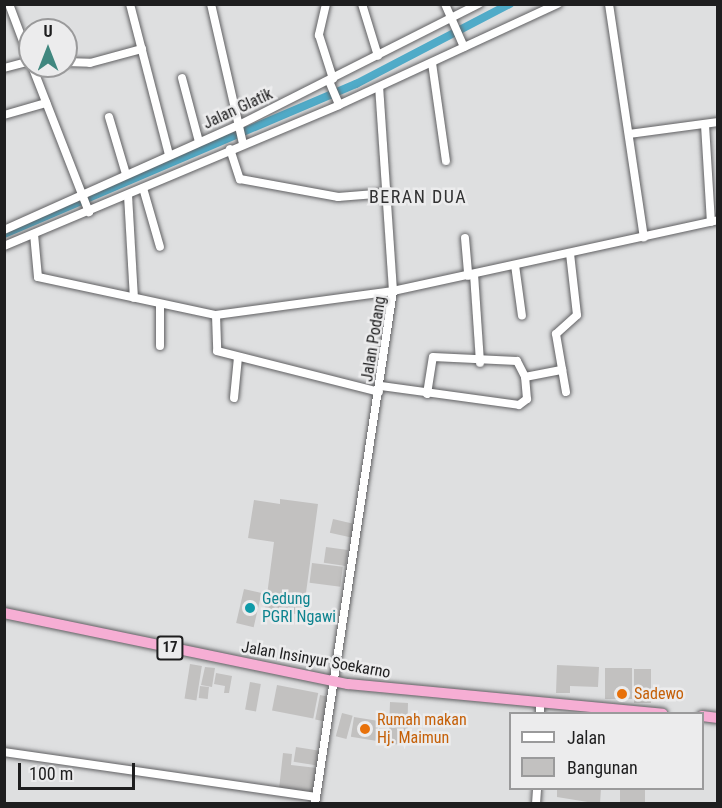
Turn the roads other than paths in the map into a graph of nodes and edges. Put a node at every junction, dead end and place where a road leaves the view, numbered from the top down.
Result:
1 (9, 4) edge
2 (130, 4) edge
3 (211, 4) edge
4 (326, 4) edge
5 (362, 4) edge
6 (446, 4) edge
7 (479, 4) edge
8 (558, 4) edge
9 (609, 4) edge
10 (452, 19) junction
11 (18, 28) edge
12 (464, 47) junction
13 (142, 49) junction
14 (378, 56) junction
15 (78, 62) edge
16 (432, 63) junction
17 (37, 78) edge
18 (182, 78) dead end
19 (331, 82) junction
20 (379, 87) junction
21 (46, 103) junction
22 (339, 105) junction
23 (4, 115) edge
24 (109, 117) dead end
25 (717, 122) edge
26 (705, 125) junction
27 (240, 134) junction
28 (628, 134) junction
29 (199, 142) junction
30 (230, 150) junction
31 (169, 155) junction
32 (446, 161) dead end
33 (126, 174) junction
34 (143, 188) junction
35 (388, 193) junction
36 (128, 195) junction
37 (85, 202) junction
38 (714, 221) edge
39 (4, 230) edge
40 (20, 230) junction
41 (34, 234) junction
42 (644, 237) junction
43 (465, 238) dead end
44 (4, 246) edge
45 (160, 247) dead end
46 (570, 254) junction
47 (515, 266) junction
48 (471, 275) junction
49 (393, 291) junction
50 (134, 298) junction
51 (160, 304) junction
52 (216, 315) junction
53 (522, 316) dead end
54 (160, 346) dead end
55 (238, 357) junction
56 (480, 363) junction
57 (562, 370) junction
58 (525, 377) junction
59 (380, 389) junction
60 (566, 392) dead end
61 (427, 394) junction
62 (234, 398) dead end
63 (4, 613) edge
64 (335, 682) junction
65 (540, 709) edge
66 (614, 712) edge
67 (4, 752) edge
68 (316, 800) edge

1 - 11 street
2 - 13 street
3 - 27 street
4 - 19 street
5 - 14 street
6 - 10 street
7 - 10 street, Jalan Glatik
8 - 12 street
9 - 28 street
10 - 12 street
10 - 14 street, Jalan Glatik
12 - 16 street
13 - 15 street
13 - 31 street
14 - 19 street, Jalan Glatik
16 - 20 street
16 - 32 street
17 - 21 street
18 - 29 street
19 - 22 street
19 - 27 street, Jalan Glatik
20 - 22 street
20 - 35 street
21 - 23 street
21 - 37 street
22 - 27 street
24 - 33 street
25 - 26 street
26 - 28 street
26 - 38 street
27 - 29 street, Jalan Glatik
27 - 30 street
28 - 42 street
29 - 31 street, Jalan Glatik
30 - 34 street
30 - 35 street
31 - 33 street, Jalan Glatik
33 - 37 street, Jalan Glatik
34 - 36 street
34 - 45 street
35 - 49 street
36 - 37 street
36 - 50 street
37 - 40 street, Jalan Glatik
37 - 41 street
38 - 42 street, Jalan Podang
39 - 40 street, Jalan Glatik
40 - 41 street
40 - 44 street
41 - 50 street
42 - 46 street, Jalan Podang
43 - 48 street
46 - 47 street, Jalan Podang
46 - 57 street
47 - 48 street, Jalan Podang
47 - 53 street
48 - 49 street, Jalan Podang
48 - 56 street
49 - 52 street
49 - 59 street, Jalan Podang
50 - 51 street
51 - 52 street
51 - 54 street
52 - 55 street
55 - 59 street
55 - 62 street
56 - 58 street
56 - 61 street
57 - 58 street
57 - 60 street
58 - 61 street
59 - 61 street
59 - 64 street, Jalan Podang
63 - 64 highway, Jalan Insinyur Soekarno / 17
64 - 65 highway, Jalan Insinyur Soekarno / 17
64 - 68 street, Jalan Podang
65 - 66 highway, Jalan Insinyur Soekarno / 17
67 - 68 street

